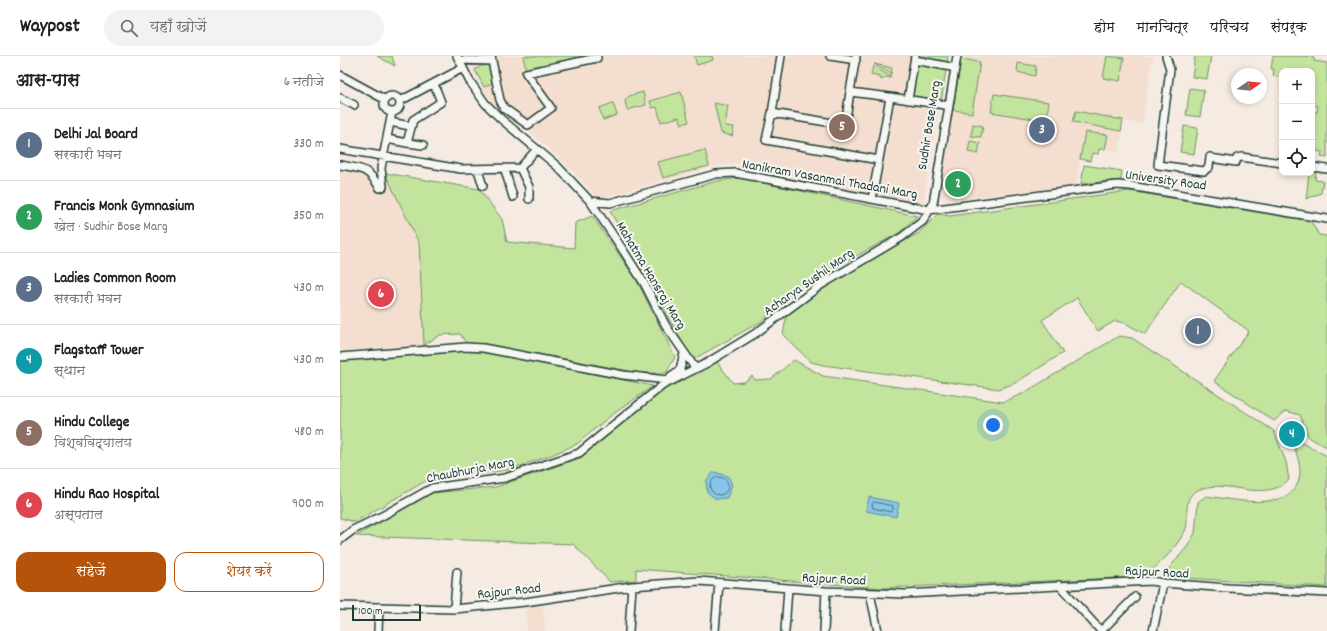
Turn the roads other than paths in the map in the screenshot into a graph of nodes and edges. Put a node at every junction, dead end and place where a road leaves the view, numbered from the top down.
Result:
1 (596, 56) edge
2 (781, 56) edge
3 (830, 56) edge
4 (953, 56) edge
5 (957, 56) edge
6 (1166, 56) edge
7 (458, 58) edge
8 (491, 58) edge
9 (856, 58) edge
10 (915, 58) edge
11 (951, 66) junction
12 (463, 68) junction
13 (340, 75) edge
14 (434, 84) junction
15 (850, 92) junction
16 (890, 97) junction
17 (340, 98) edge
18 (384, 99) junction
19 (908, 100) junction
20 (400, 101) junction
21 (354, 105) dead end
22 (945, 105) junction
23 (392, 112) junction
24 (772, 113) junction
25 (390, 122) junction
26 (410, 126) junction
27 (387, 138) junction
28 (407, 143) junction
29 (423, 146) dead end
30 (340, 149) edge
31 (538, 149) junction
32 (383, 156) junction
33 (879, 160) junction
34 (1279, 163) edge
35 (340, 165) edge
36 (520, 168) junction
37 (1315, 168) edge
38 (478, 170) junction
39 (505, 170) junction
40 (1327, 170) edge
41 (483, 186) dead end
42 (513, 197) dead end
43 (872, 198) junction
44 (529, 199) dead end
45 (590, 201) junction
46 (610, 203) junction
47 (929, 210) junction
48 (601, 216) junction
49 (1327, 219) edge
50 (684, 354) junction
51 (340, 357) edge
52 (695, 368) junction
53 (665, 382) junction
54 (340, 540) edge
55 (457, 572) dead end
56 (719, 583) junction
57 (1163, 583) junction
58 (1059, 585) junction
59 (632, 586) junction
60 (788, 588) junction
61 (826, 591) junction
62 (1327, 592) edge
63 (870, 593) junction
64 (1135, 597) dead end
65 (340, 606) edge
66 (378, 607) junction
67 (454, 609) junction
68 (378, 631) edge
69 (629, 631) edge
70 (715, 631) edge
71 (785, 631) edge
72 (824, 631) edge
73 (878, 631) edge
74 (1101, 631) edge
75 (1153, 631) edge

1 - 8 street
2 - 24 street
3 - 9 street
4 - 11 street, Sudhir Bose Marg
5 - 47 street, Sudhir Bose Marg
6 - 34 street
7 - 8 street
7 - 12 street, Mahatma Hansraj Marg
9 - 15 street
10 - 11 street
10 - 19 street
11 - 22 street, Sudhir Bose Marg
12 - 14 street
12 - 31 street, Mahatma Hansraj Marg
13 - 18 street
14 - 20 street
14 - 26 street
15 - 16 street
15 - 24 street
16 - 19 street
16 - 33 street
17 - 21 street
18 - 20 street
18 - 23 street
19 - 22 street
20 - 23 street
22 - 47 street, Sudhir Bose Marg
23 - 25 street
24 - 33 street
25 - 26 street
25 - 27 street
26 - 28 street
27 - 28 street
27 - 32 street
28 - 29 street
30 - 32 street
31 - 36 street
31 - 45 street, Mahatma Hansraj Marg
32 - 35 street
32 - 38 street
33 - 43 street
36 - 39 street
36 - 44 street
37 - 40 street
38 - 39 street
38 - 41 street
39 - 42 street
43 - 46 street, Nanikram Vasanmal Thadani Marg
43 - 47 street, Nanikram Vasanmal Thadani Marg
45 - 46 street
45 - 48 street, Mahatma Hansraj Marg
46 - 48 street
47 - 49 street, University Road
47 - 52 street, Acharya Sushil Marg
48 - 50 street, Mahatma Hansraj Marg
50 - 52 street, Mahatma Hansraj Marg
50 - 53 street
51 - 53 street
52 - 53 street, Acharya Sushil Marg
53 - 54 street, Chaubhurja Marg
55 - 67 street
56 - 59 street, Rajpur Road
56 - 60 street, Rajpur Road
56 - 70 street
57 - 58 street, Rajpur Road
57 - 62 street, Rajpur Road
57 - 75 street
58 - 63 street, Rajpur Road
58 - 74 street
59 - 67 street, Rajpur Road
59 - 69 street
60 - 61 street, Rajpur Road
60 - 71 street
61 - 63 street, Rajpur Road
61 - 72 street
63 - 73 street
64 - 74 street
65 - 66 street, Rajpur Road
66 - 67 street, Rajpur Road
66 - 68 street

